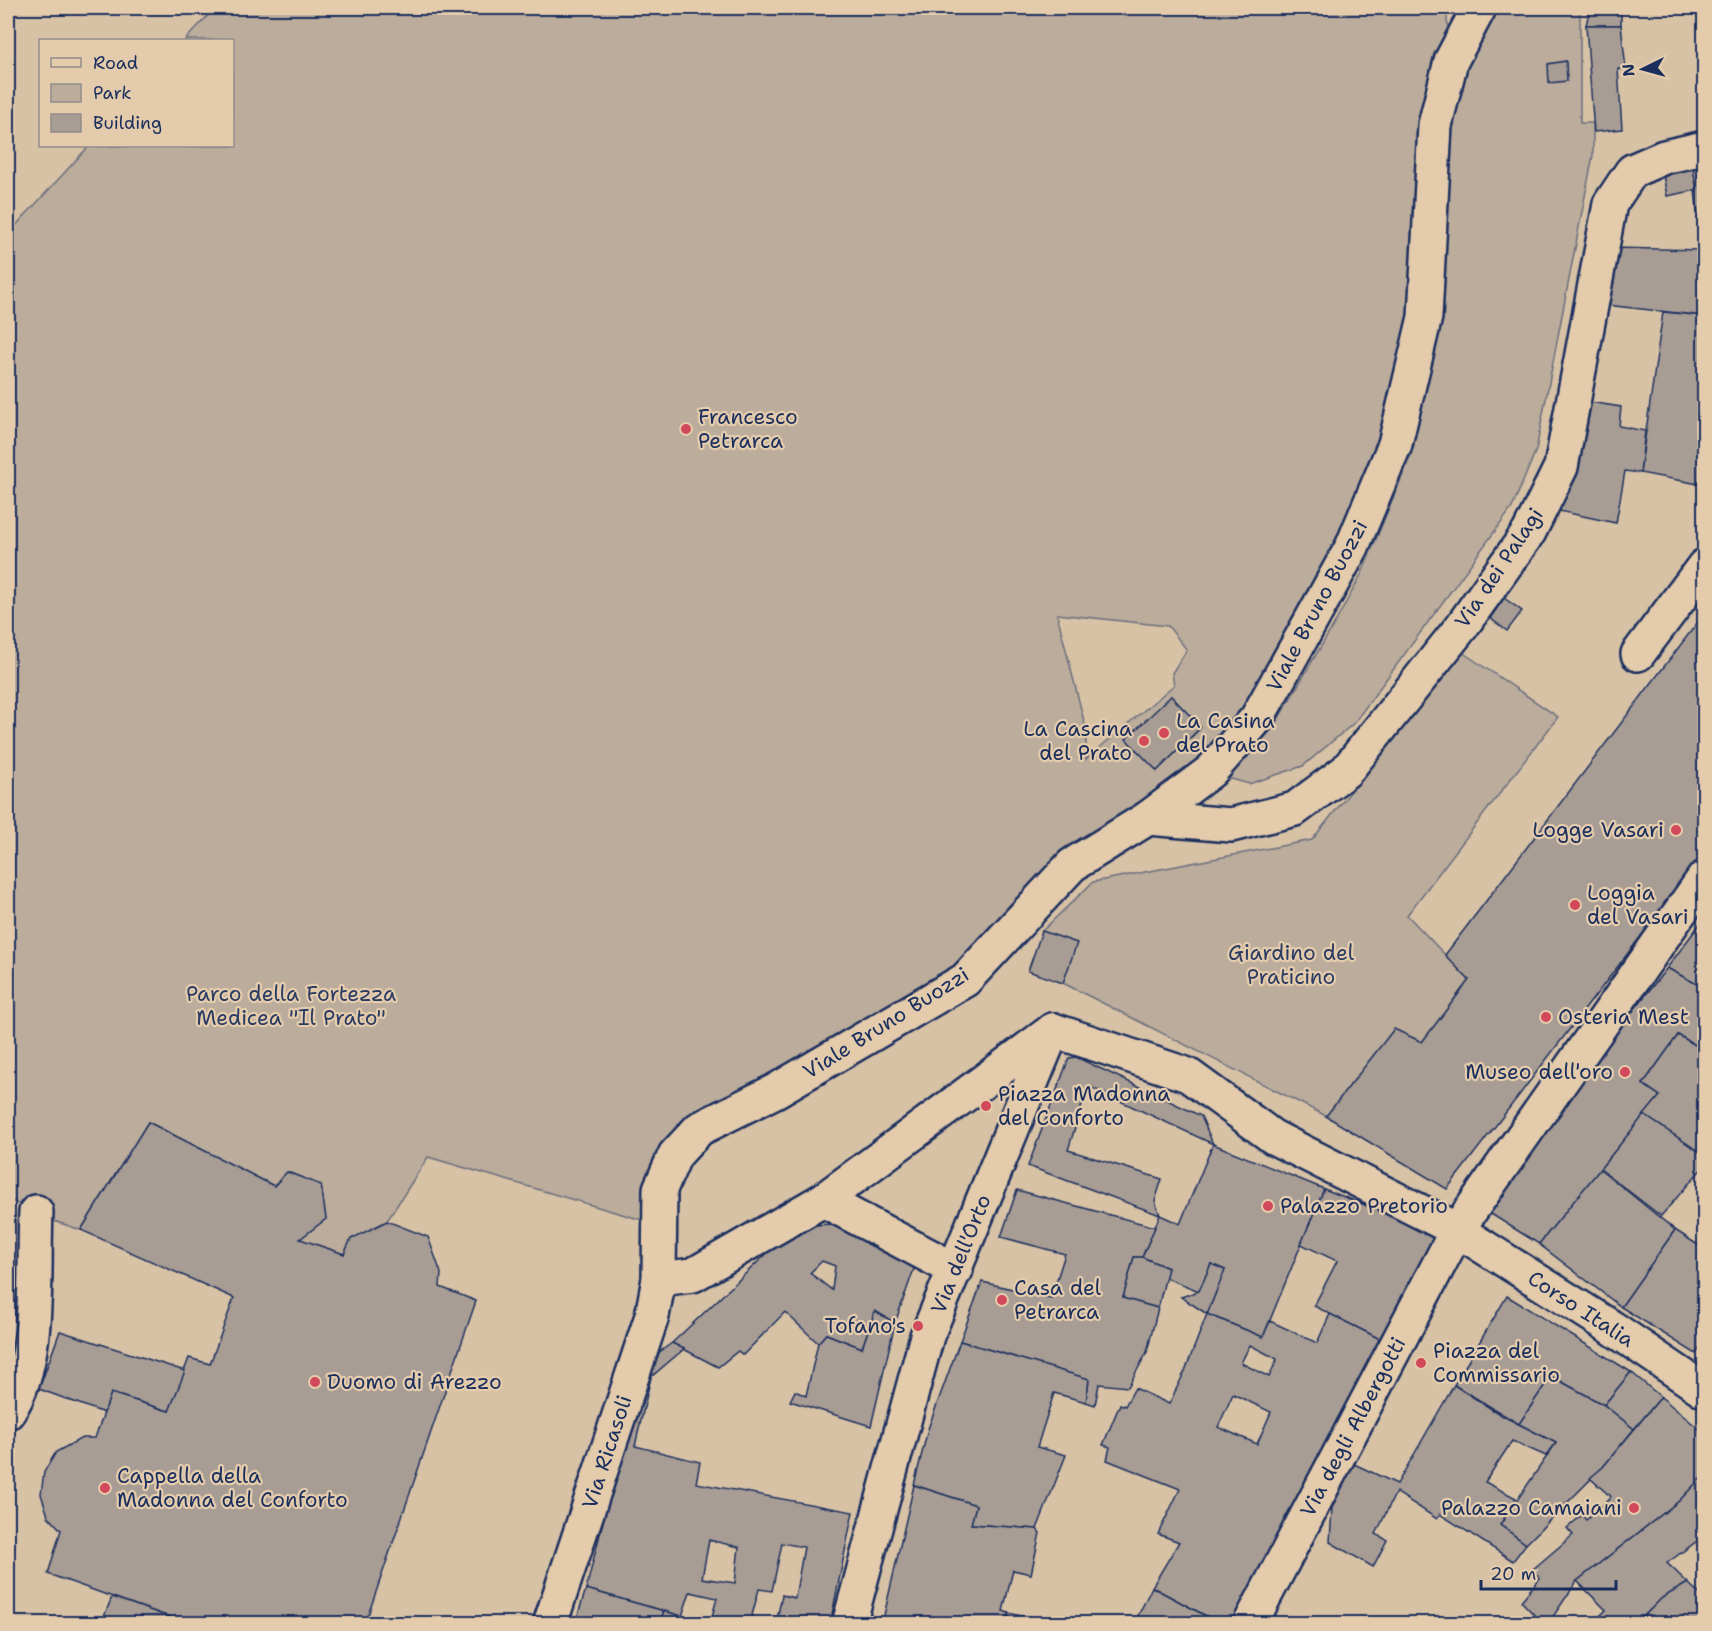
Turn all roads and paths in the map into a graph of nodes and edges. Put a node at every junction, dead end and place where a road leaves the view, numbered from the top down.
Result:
1 (1479, 8) edge
2 (1704, 148) edge
3 (1704, 566) edge
4 (1638, 654) dead end
5 (1148, 818) junction
6 (1704, 878) edge
7 (1053, 1030) junction
8 (823, 1200) junction
9 (36, 1212) dead end
10 (1457, 1230) junction
11 (956, 1270) junction
12 (659, 1279) junction
13 (1704, 1390) edge
14 (8, 1412) edge
15 (550, 1623) edge
16 (849, 1623) edge
17 (1250, 1623) edge

1 - 5 street, Viale Bruno Buozzi
2 - 5 street, Via dei Palagi
3 - 4 street
5 - 12 street, Viale Bruno Buozzi
6 - 10 street, Via degli Albergotti
7 - 8 street
7 - 10 street, Corso Italia
7 - 11 street, Via dell'Orto
8 - 11 street
8 - 12 street
9 - 14 street
10 - 13 street, Corso Italia
10 - 17 street, Via degli Albergotti
11 - 16 street, Via dell'Orto
12 - 15 street, Via Ricasoli

